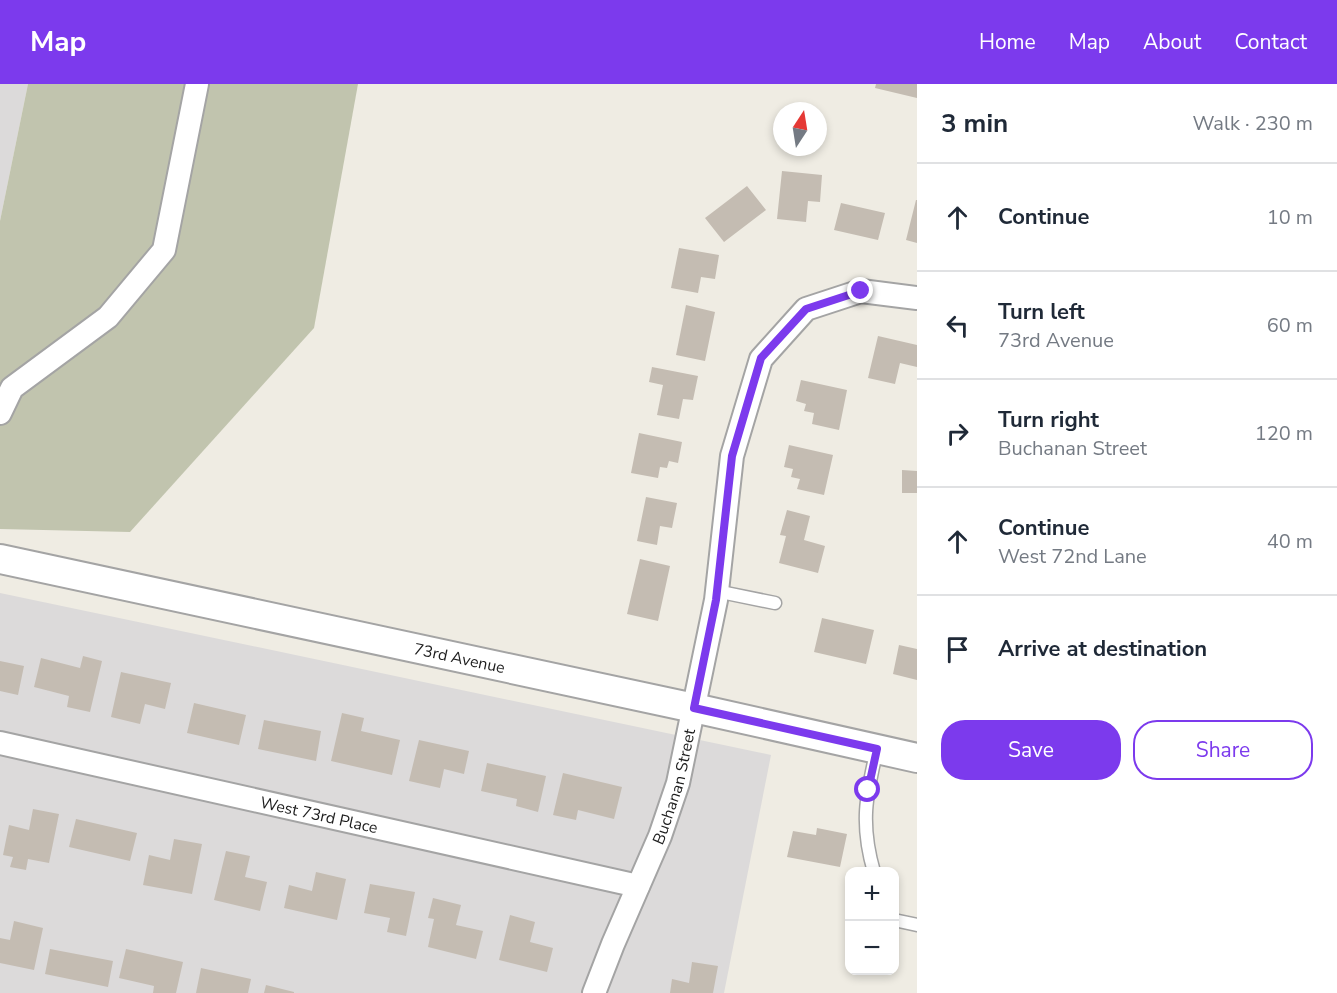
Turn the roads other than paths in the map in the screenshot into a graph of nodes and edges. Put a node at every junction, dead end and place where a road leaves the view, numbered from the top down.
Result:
1 (197, 84) edge
2 (917, 298) edge
3 (0, 413) edge
4 (0, 559) edge
5 (716, 591) junction
6 (775, 603) dead end
7 (694, 708) junction
8 (0, 743) edge
9 (877, 749) junction
10 (917, 758) edge
11 (872, 867) edge
12 (638, 886) junction
13 (899, 921) edge
14 (917, 925) edge
15 (594, 993) edge

1 - 3 street
2 - 5 street, Buchanan Street
4 - 7 street, 73rd Avenue
5 - 6 lane
5 - 7 street, Buchanan Street
7 - 9 street, 73rd Avenue
7 - 12 street, Buchanan Street
8 - 12 street, West 73rd Place
9 - 10 street, 73rd Avenue
9 - 11 lane
12 - 15 street, Buchanan Street
13 - 14 lane

